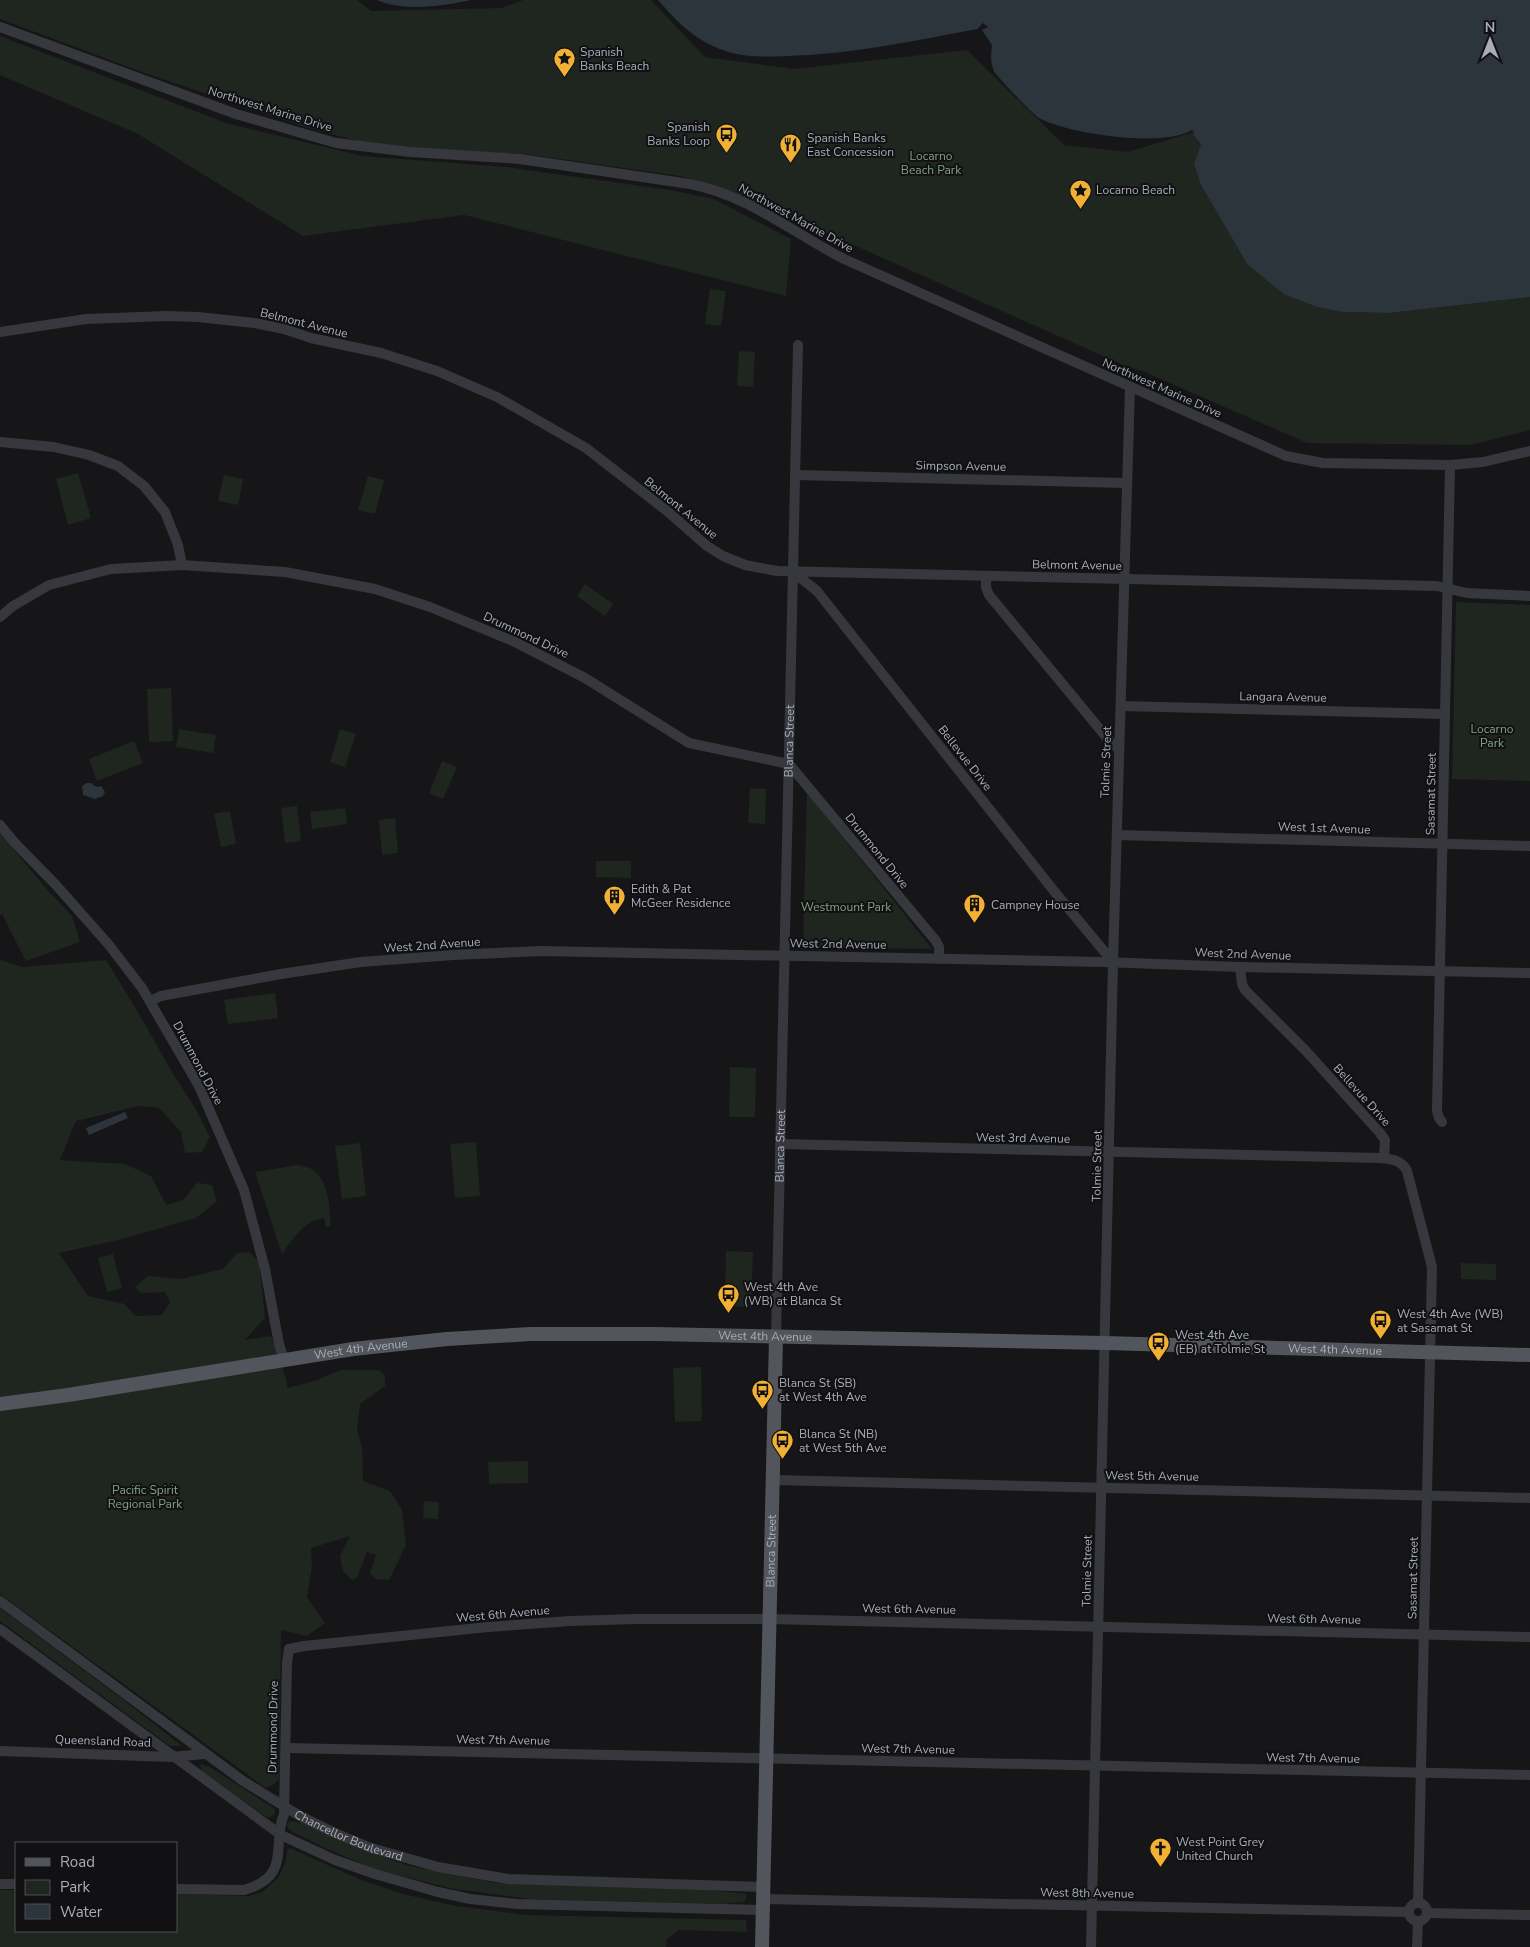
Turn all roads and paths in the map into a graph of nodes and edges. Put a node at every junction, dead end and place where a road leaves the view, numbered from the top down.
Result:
1 (0, 27) edge
2 (0, 332) edge
3 (798, 345) dead end
4 (1130, 387) junction
5 (0, 442) edge
6 (1530, 450) edge
7 (1450, 465) junction
8 (796, 475) junction
9 (1126, 483) junction
10 (182, 564) junction
11 (794, 572) junction
12 (986, 576) junction
13 (1124, 579) junction
14 (1448, 588) junction
15 (1530, 596) edge
16 (0, 617) edge
17 (1121, 706) junction
18 (1445, 714) junction
19 (1119, 749) junction
20 (789, 764) junction
21 (0, 825) edge
22 (1117, 835) junction
23 (1443, 844) junction
24 (1530, 846) edge
25 (785, 956) junction
26 (939, 959) junction
27 (1113, 962) junction
28 (1240, 967) junction
29 (1440, 971) junction
30 (1530, 973) edge
31 (150, 1001) junction
32 (1442, 1122) dead end
33 (781, 1144) junction
34 (1110, 1152) junction
35 (1384, 1158) junction
36 (776, 1337) junction
37 (1105, 1343) junction
38 (1430, 1353) junction
39 (1530, 1355) edge
40 (284, 1360) junction
41 (2, 1406) edge
42 (774, 1480) junction
43 (1102, 1488) junction
44 (1427, 1496) junction
45 (1530, 1498) edge
46 (0, 1601) edge
47 (770, 1619) junction
48 (1098, 1626) junction
49 (0, 1628) edge
50 (1424, 1634) junction
51 (1530, 1637) edge
52 (289, 1649) joint
53 (286, 1748) junction
54 (0, 1751) edge
55 (204, 1754) junction
56 (172, 1757) junction
57 (767, 1758) junction
58 (1095, 1766) junction
59 (1421, 1772) junction
60 (1530, 1775) edge
61 (284, 1806) junction
62 (281, 1835) junction
63 (0, 1884) edge
64 (15, 1884) edge
65 (178, 1889) edge
66 (763, 1899) junction
67 (1418, 1904) junction
68 (1092, 1906) junction
69 (1409, 1912) junction
70 (1427, 1913) junction
71 (1530, 1915) edge
72 (1418, 1921) junction
73 (762, 1947) edge
74 (1091, 1947) edge
75 (1417, 1947) edge

1 - 4 street, Northwest Marine Drive
2 - 11 street, Belmont Avenue
3 - 8 street, Blanca Street
4 - 7 street, Northwest Marine Drive
4 - 9 street, Tolmie Street
5 - 10 street
6 - 7 street, Northwest Marine Drive
7 - 14 street, Sasamat Street
8 - 9 street, Simpson Avenue
8 - 11 street, Blanca Street
9 - 13 street, Tolmie Street
10 - 16 street, Drummond Drive
10 - 20 street, Drummond Drive
11 - 12 street, Belmont Avenue
11 - 20 street, Blanca Street
11 - 27 street, Bellevue Drive
12 - 13 street, Belmont Avenue
12 - 19 street
13 - 14 street, Belmont Avenue
13 - 17 street, Tolmie Street
14 - 15 street, Belmont Avenue
14 - 18 street, Sasamat Street
17 - 18 street, Langara Avenue
17 - 19 street, Tolmie Street
18 - 23 street, Sasamat Street
19 - 22 street, Tolmie Street
20 - 25 street, Blanca Street
20 - 26 street, Drummond Drive
21 - 31 street, Drummond Drive
22 - 23 street, West 1st Avenue
22 - 27 street, Tolmie Street
23 - 24 street, West 1st Avenue
23 - 29 street, Sasamat Street
25 - 26 street, West 2nd Avenue
25 - 31 street, West 2nd Avenue
25 - 33 street, Blanca Street
26 - 27 street, West 2nd Avenue
27 - 28 street, West 2nd Avenue
27 - 34 street, Tolmie Street
28 - 29 street, West 2nd Avenue
28 - 35 street, Bellevue Drive
29 - 30 street, West 2nd Avenue
29 - 32 street, Sasamat Street
31 - 40 street, Drummond Drive
33 - 34 street, West 3rd Avenue
33 - 36 street, Blanca Street
34 - 35 street, West 3rd Avenue
34 - 37 street, Tolmie Street
35 - 38 street, Sasamat Street
36 - 37 main road, West 4th Avenue
36 - 40 main road, West 4th Avenue
36 - 42 main road, Blanca Street
37 - 38 main road, West 4th Avenue
37 - 43 street, Tolmie Street
38 - 39 main road, West 4th Avenue
38 - 44 street, Sasamat Street
40 - 41 main road, West 4th Avenue
42 - 43 street, West 5th Avenue
42 - 47 main road, Blanca Street
43 - 44 street, West 5th Avenue
43 - 48 street, Tolmie Street
44 - 45 street, West 5th Avenue
44 - 50 street, Sasamat Street
46 - 55 street, Chancellor Boulevard
47 - 48 street, West 6th Avenue
47 - 52 street, West 6th Avenue
47 - 57 main road, Blanca Street
48 - 50 street, West 6th Avenue
48 - 58 street, Tolmie Street
49 - 56 street, Chancellor Boulevard
50 - 51 street, West 6th Avenue
50 - 59 street, Sasamat Street
52 - 53 street, Drummond Drive
53 - 57 street, West 7th Avenue
53 - 61 street, Drummond Drive
54 - 56 street, Queensland Road
55 - 56 street, Queensland Road
55 - 61 street, Chancellor Boulevard
56 - 62 street, Chancellor Boulevard
57 - 58 street, West 7th Avenue
57 - 66 main road, Blanca Street
58 - 59 street, West 7th Avenue
58 - 68 street, Tolmie Street
59 - 60 street, West 7th Avenue
59 - 67 street, Sasamat Street
61 - 62 street, Drummond Drive
61 - 66 street, Chancellor Boulevard
62 - 65 street, Drummond Drive
62 - 66 street, Chancellor Boulevard
63 - 64 street
66 - 68 street, West 8th Avenue
66 - 73 main road, Blanca Street
67 - 69 street
67 - 70 street
68 - 69 street, West 8th Avenue
68 - 74 street, Tolmie Street
69 - 72 street
70 - 71 street
70 - 72 street
72 - 75 street

